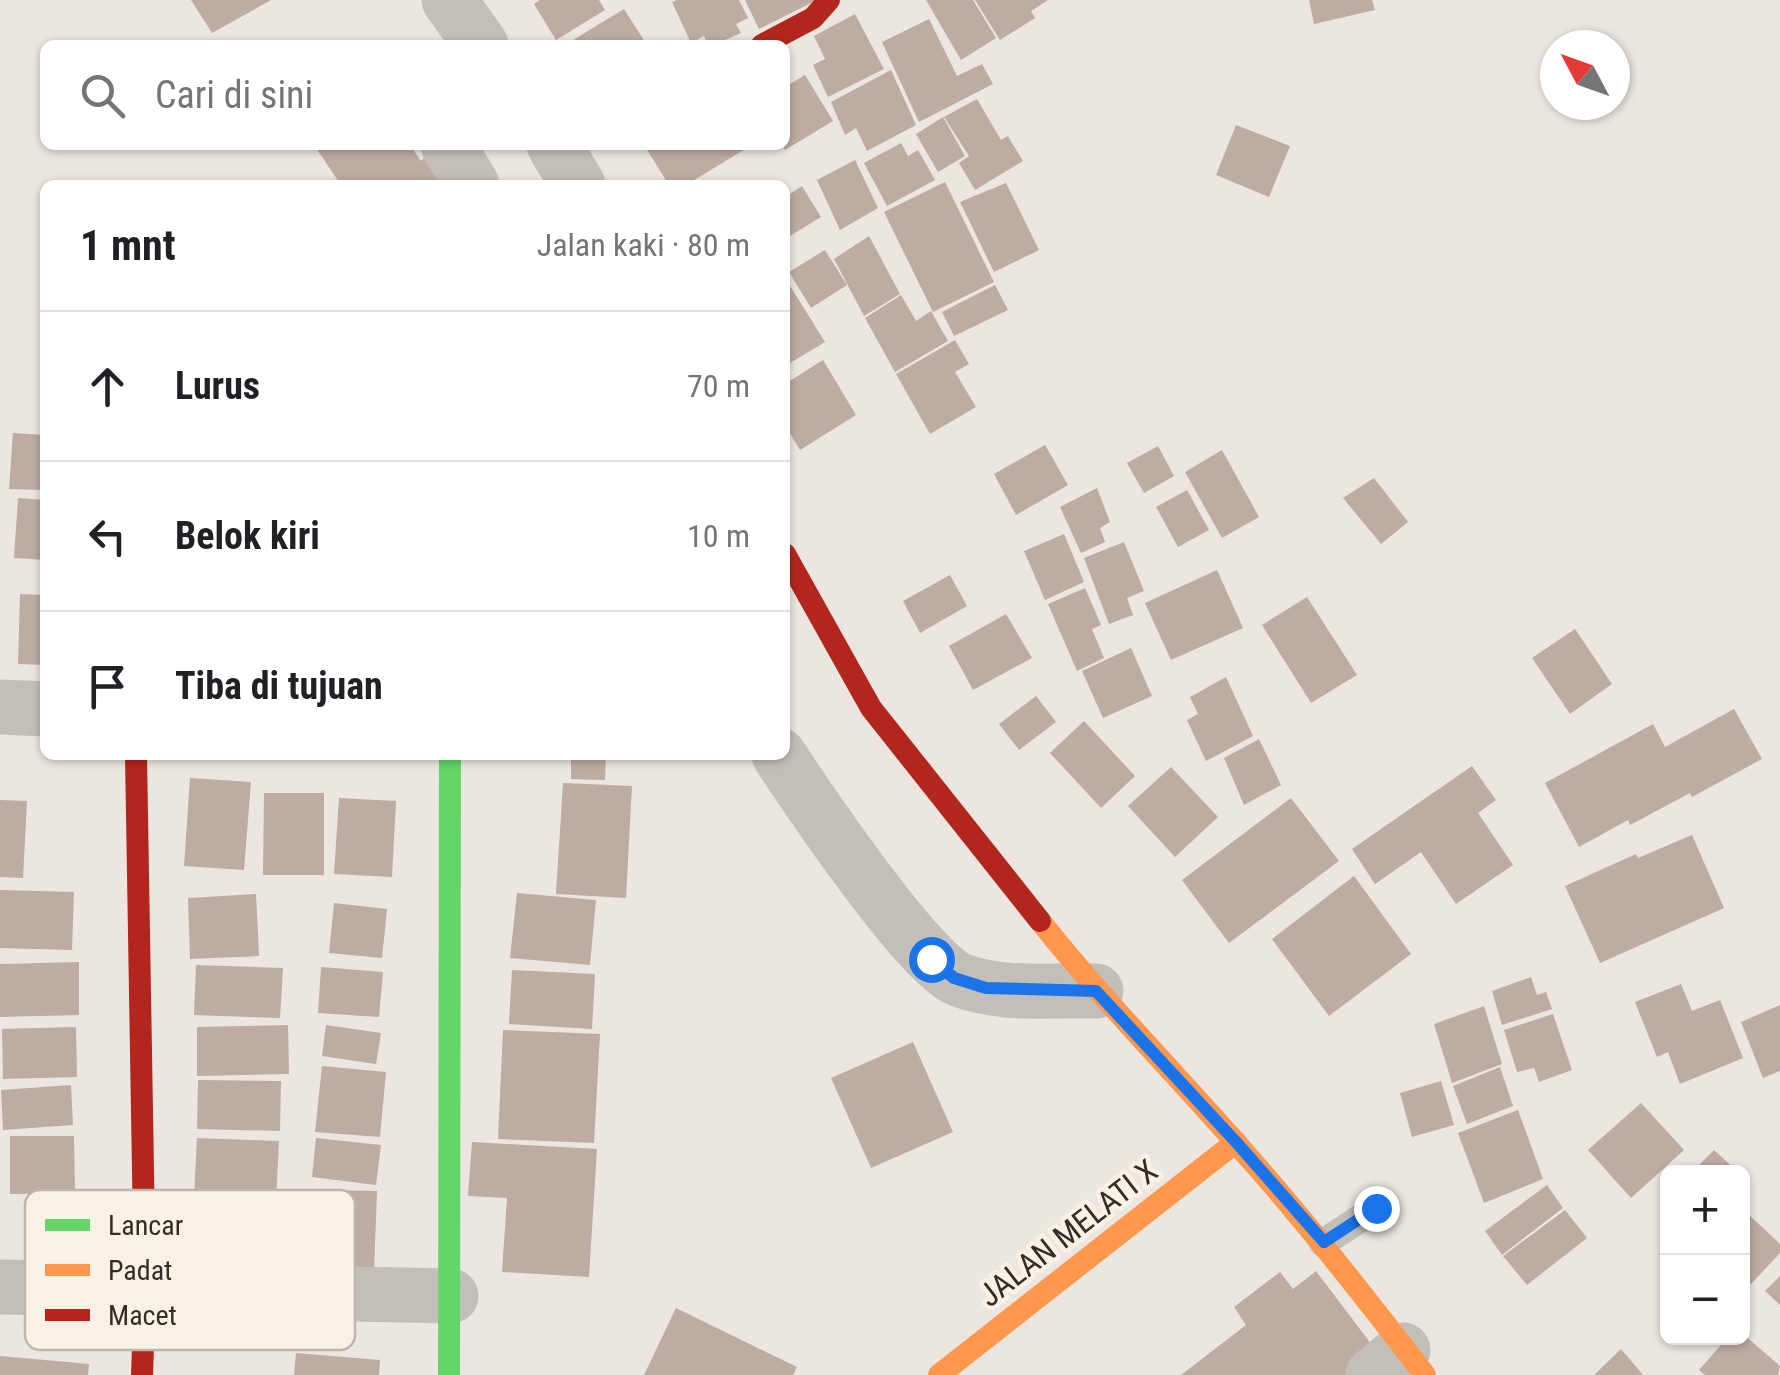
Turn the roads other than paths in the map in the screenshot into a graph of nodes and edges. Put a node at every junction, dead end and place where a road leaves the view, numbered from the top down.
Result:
1 (448, 0) edge
2 (829, 0) edge
3 (477, 40) edge
4 (771, 40) edge
5 (451, 150) edge
6 (469, 180) edge
7 (790, 563) edge
8 (0, 706) edge
9 (40, 708) edge
10 (136, 760) edge
11 (450, 760) edge
12 (782, 760) edge
13 (1096, 991) junction
14 (1236, 1142) junction
15 (143, 1190) edge
16 (1376, 1208) dead end
17 (1324, 1242) junction
18 (0, 1287) edge
19 (25, 1288) edge
20 (355, 1294) edge
21 (451, 1296) junction
22 (143, 1350) edge
23 (1400, 1367) edge
24 (142, 1375) edge
25 (449, 1375) edge
26 (939, 1375) edge

1 - 3 street
2 - 4 street
5 - 6 street
7 - 13 street
8 - 9 street
10 - 15 street
11 - 21 street
12 - 13 street
13 - 14 street
14 - 17 street
14 - 26 street, JALAN MELATI X
16 - 17 lane
17 - 23 street
18 - 19 street
20 - 21 street
21 - 25 street
22 - 24 street

